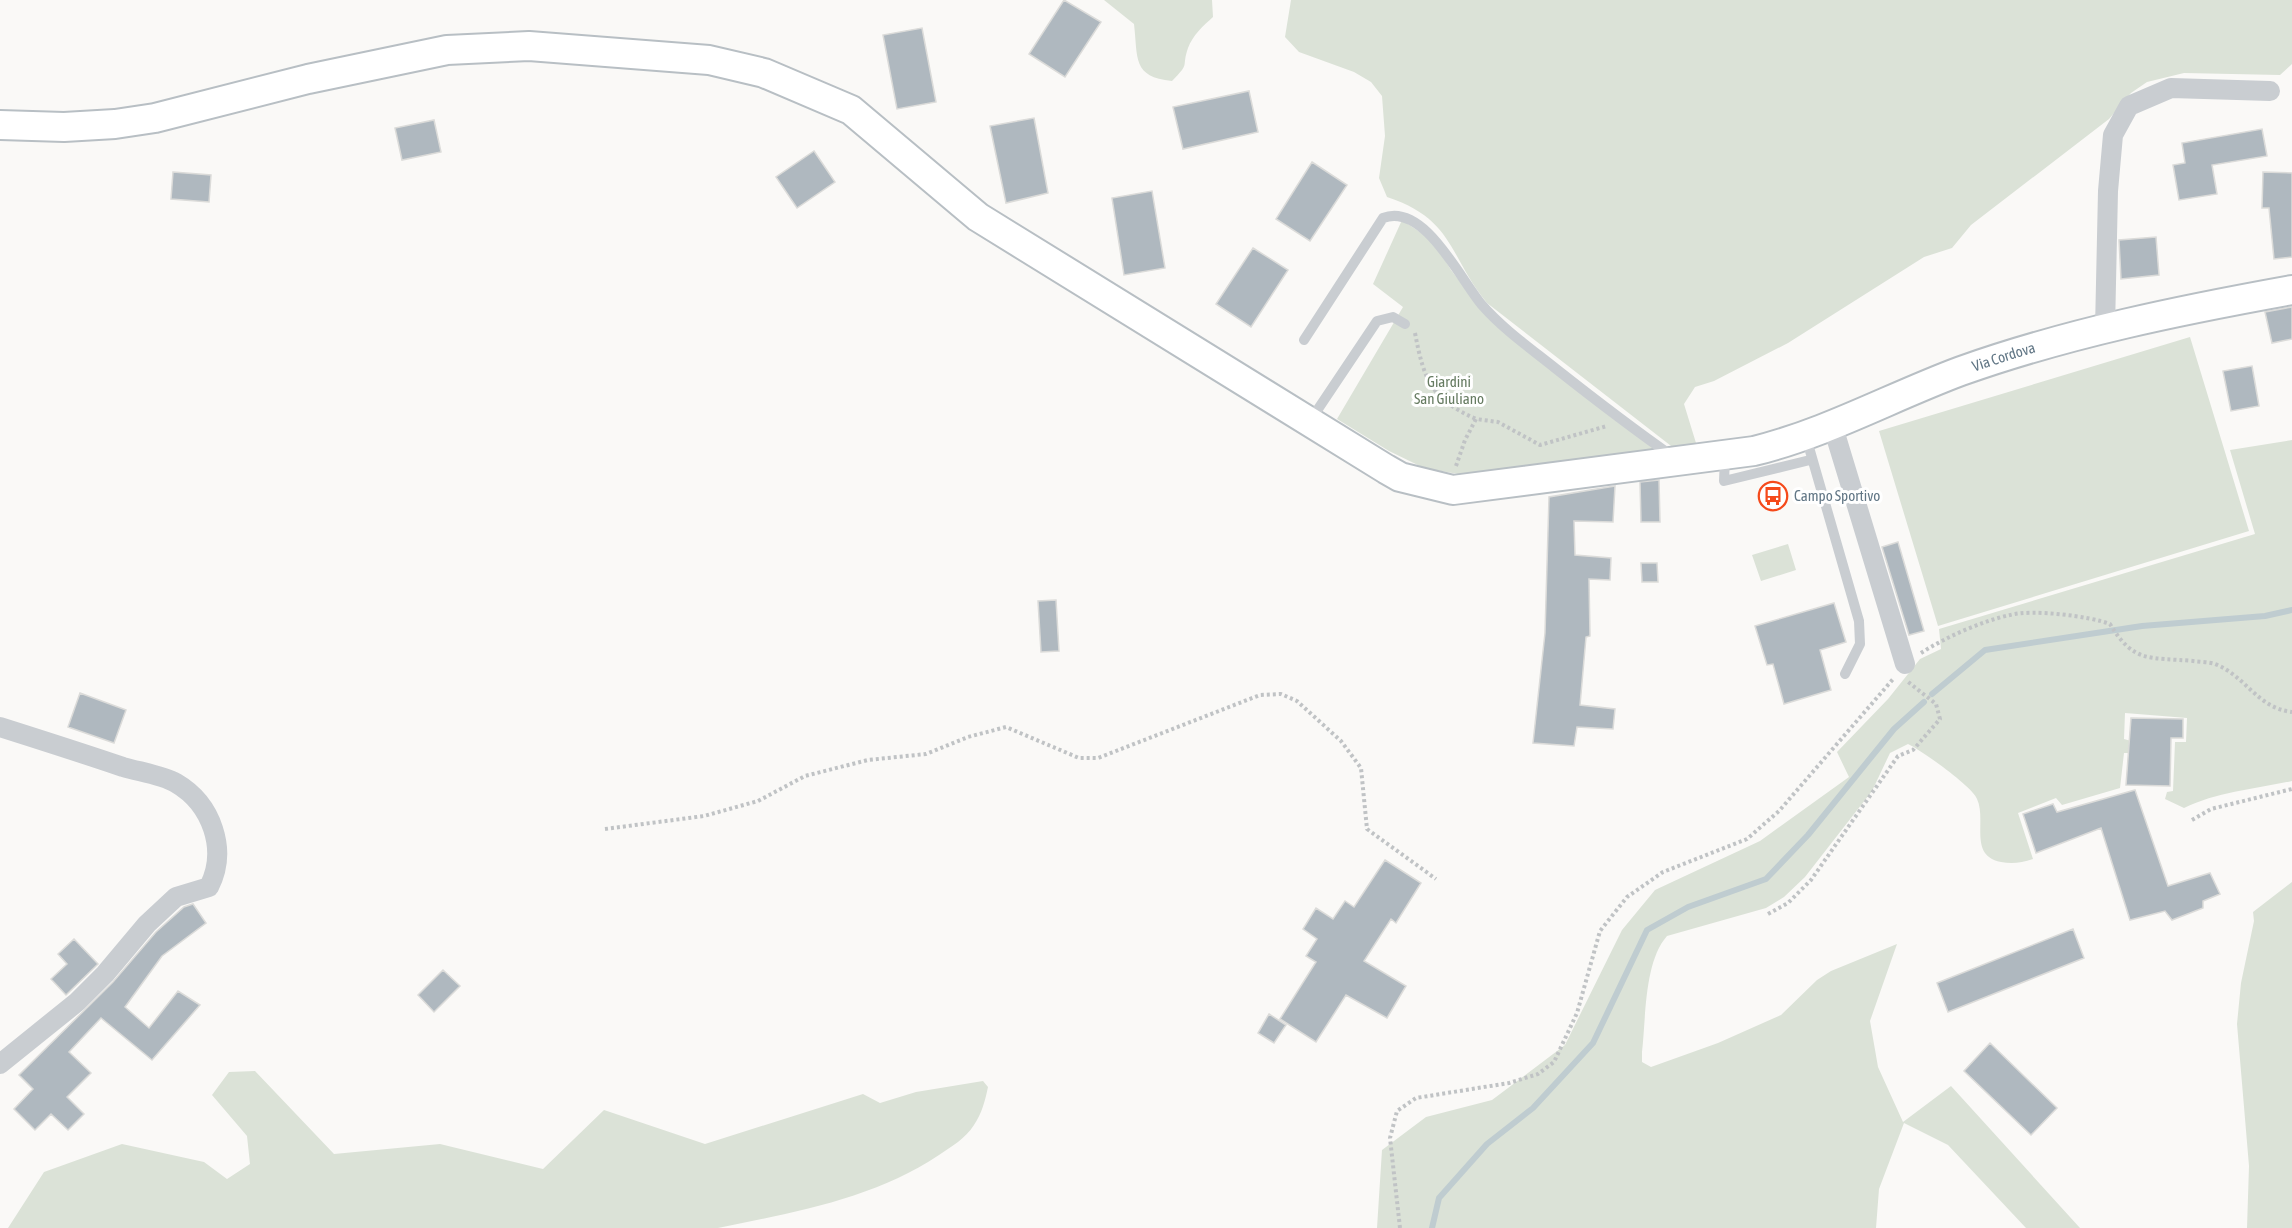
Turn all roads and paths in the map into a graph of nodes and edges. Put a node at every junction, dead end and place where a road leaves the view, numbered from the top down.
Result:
1 (2270, 91) dead end
2 (0, 125) edge
3 (2292, 290) edge
4 (1405, 324) joint
5 (2105, 329) junction
6 (1304, 340) dead end
7 (1476, 419) junction
8 (1622, 420) junction
9 (1310, 421) junction
10 (1833, 427) junction
11 (1808, 448) junction
12 (1677, 459) junction
13 (1453, 490) junction
14 (1901, 668) junction
15 (1845, 674) dead end
16 (2292, 712) edge
17 (0, 727) edge
18 (2292, 789) edge
19 (2192, 820) dead end
20 (605, 829) dead end
21 (1436, 879) dead end
22 (1768, 914) dead end
23 (0, 1064) edge
24 (1400, 1228) edge

1 - 5 street
2 - 9 street
3 - 5 street, Via Cordova
4 - 7 path
4 - 9 lane
5 - 10 street, Via Cordova
6 - 8 lane
7 - 8 path
7 - 13 path
8 - 12 lane
9 - 13 street
10 - 11 street, Via Cordova
10 - 14 street
11 - 12 street, Via Cordova
11 - 15 lane
12 - 13 street, Via Cordova
14 - 16 path
14 - 22 path
14 - 24 path
17 - 23 street
18 - 19 path
20 - 21 path

